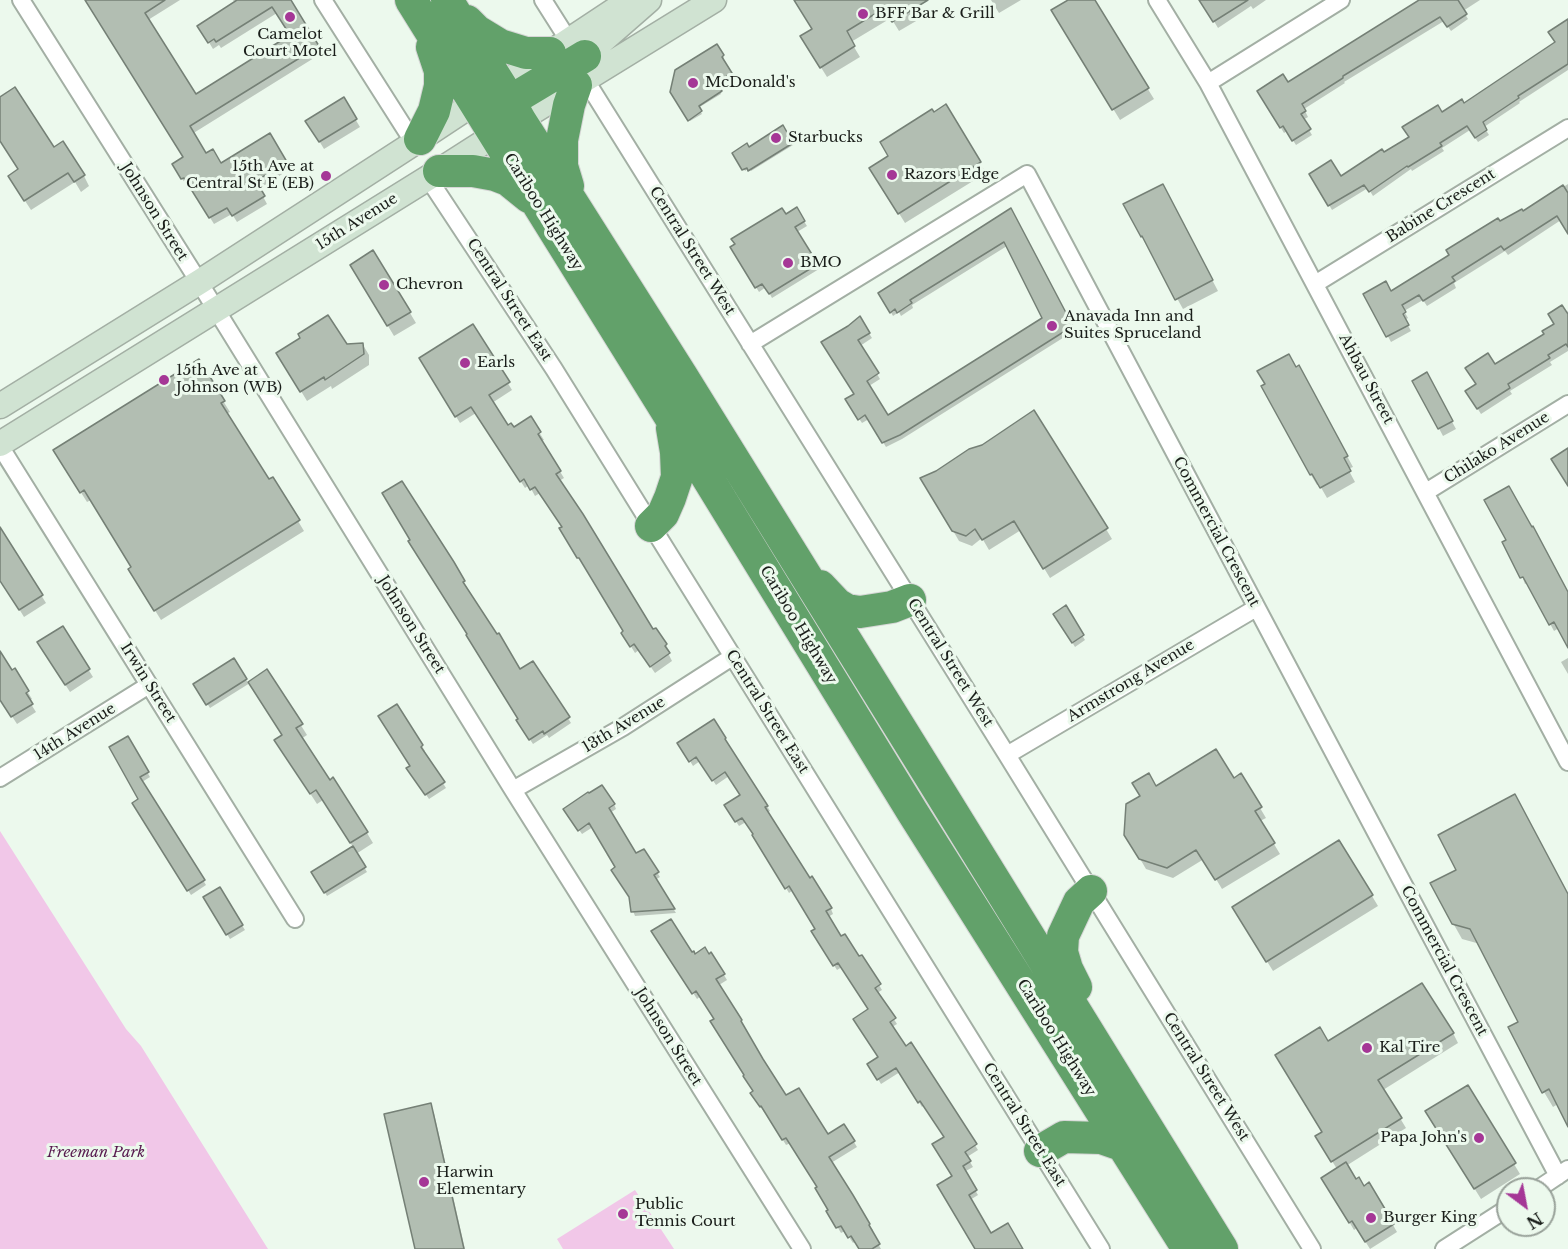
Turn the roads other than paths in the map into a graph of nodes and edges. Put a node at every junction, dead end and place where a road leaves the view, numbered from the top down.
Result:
1 (21, 0) edge
2 (323, 0) edge
3 (543, 0) edge
4 (630, 0) edge
5 (649, 0) edge
6 (714, 0) edge
7 (1157, 0) edge
8 (1341, 0) edge
9 (448, 1) edge
10 (417, 10) edge
11 (573, 63) junction
12 (1208, 83) junction
13 (475, 103) junction
14 (506, 110) junction
15 (1568, 128) edge
16 (417, 141) junction
17 (434, 174) junction
18 (539, 206) junction
19 (575, 207) junction
20 (199, 282) junction
21 (1315, 284) junction
22 (215, 310) junction
23 (750, 344) junction
24 (1568, 404) edge
25 (0, 406) edge
26 (669, 415) junction
27 (0, 445) edge
28 (1426, 492) junction
29 (651, 526) junction
30 (797, 562) junction
31 (910, 600) junction
32 (1256, 608) junction
33 (732, 657) junction
34 (149, 685) junction
35 (1007, 755) junction
36 (1568, 762) edge
37 (0, 778) edge
38 (513, 790) junction
39 (1091, 891) junction
40 (296, 919) dead end
41 (1091, 1065) junction
42 (1052, 1144) junction
43 (1124, 1146) junction
44 (1563, 1173) edge
45 (1496, 1216) edge
46 (802, 1249) edge
47 (1101, 1249) edge
48 (1188, 1249) edge
49 (1222, 1249) edge
50 (1312, 1249) edge
51 (1444, 1249) edge

1 - 20 street, Johnson Street
2 - 16 street
3 - 11 street, Central Street West
4 - 11 main road
5 - 11 main road
6 - 11 main road
7 - 12 street, Ahbau Street
8 - 12 street
9 - 11 highway
9 - 14 highway, Cariboo Highway
10 - 13 highway, Cariboo Highway
10 - 16 highway
11 - 14 highway
11 - 19 highway
11 - 23 street, Central Street West
12 - 21 street, Ahbau Street
13 - 14 highway, Cariboo Highway
13 - 16 main road
14 - 17 main road, 15th Avenue
14 - 18 highway, Cariboo Highway
14 - 19 highway, Cariboo Highway
15 - 21 street, Babine Crescent
16 - 20 main road
17 - 18 highway
17 - 22 main road, 15th Avenue
17 - 29 street, Central Street East
18 - 26 highway, Cariboo Highway
19 - 30 highway, Cariboo Highway
20 - 22 street, Johnson Street
20 - 25 main road
21 - 28 street, Ahbau Street
22 - 27 main road, 15th Avenue
22 - 38 street, Johnson Street
23 - 31 street, Central Street West
23 - 32 street, Commercial Crescent
24 - 28 street, Chilako Avenue
26 - 29 highway
26 - 41 highway, Cariboo Highway
27 - 34 street, Irwin Street
28 - 36 street, Ahbau Street
29 - 33 street, Central Street East
30 - 31 highway
30 - 41 highway, Cariboo Highway
31 - 35 street, Central Street West
32 - 35 street, Armstrong Avenue
32 - 44 street, Commercial Crescent
33 - 38 street, 13th Avenue
33 - 42 street, Central Street East
34 - 37 street, 14th Avenue
34 - 40 street, Irwin Street
35 - 39 street, Central Street West
38 - 46 street, Johnson Street
39 - 41 highway
39 - 50 street, Central Street West
41 - 42 highway
41 - 43 highway, Cariboo Highway
41 - 49 highway, Cariboo Highway
42 - 43 highway
42 - 47 street, Central Street East
43 - 48 highway, Cariboo Highway
45 - 51 street

